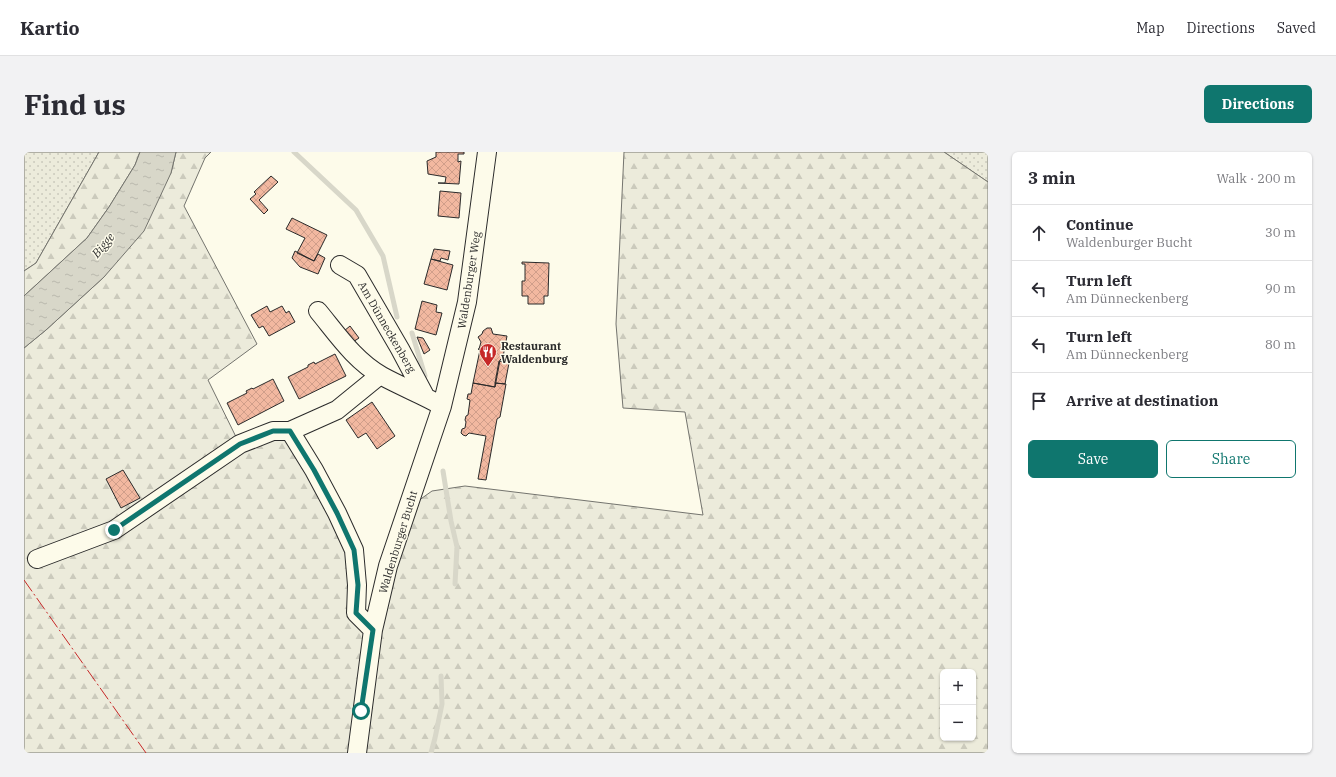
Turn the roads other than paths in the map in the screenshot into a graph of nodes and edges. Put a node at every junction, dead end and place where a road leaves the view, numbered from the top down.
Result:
1 (487, 152) edge
2 (340, 265) dead end
3 (318, 310) dead end
4 (380, 375) junction
5 (425, 396) junction
6 (442, 406) junction
7 (290, 431) junction
8 (37, 559) dead end
9 (373, 630) junction
10 (357, 753) edge

1 - 6 street, Waldenburger Weg
2 - 5 street, Am Dünneckenberg
3 - 4 street, Am Dünneckenberg
4 - 5 street, Am Dünneckenberg
4 - 7 street
5 - 6 street, Am Dünneckenberg
6 - 9 street, Waldenburger Bucht
7 - 8 street
7 - 9 street
9 - 10 street, Waldenburger Bucht

